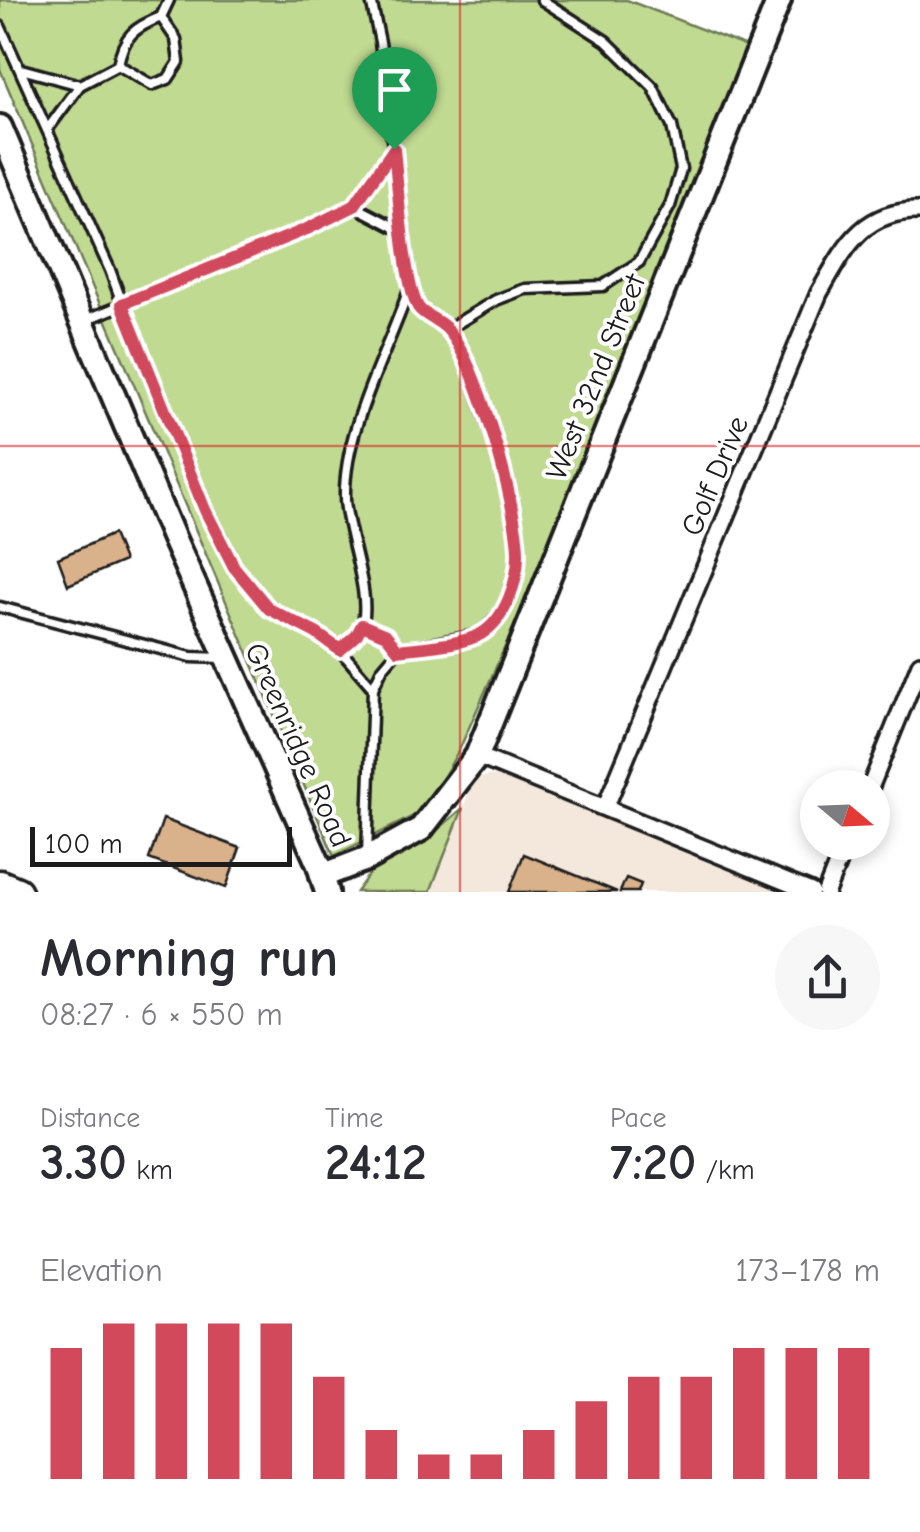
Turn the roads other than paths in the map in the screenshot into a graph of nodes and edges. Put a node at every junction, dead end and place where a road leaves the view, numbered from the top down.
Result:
1 (169, 0) edge
2 (371, 0) edge
3 (542, 0) edge
4 (778, 0) edge
5 (162, 17) junction
6 (0, 26) edge
7 (118, 65) junction
8 (21, 69) junction
9 (80, 85) junction
10 (0, 127) edge
11 (47, 130) junction
12 (394, 149) junction
13 (354, 206) junction
14 (920, 211) edge
15 (404, 232) junction
16 (410, 286) junction
17 (122, 304) junction
18 (83, 321) junction
19 (448, 329) junction
20 (0, 607) edge
21 (362, 625) junction
22 (340, 650) junction
23 (398, 650) junction
24 (226, 658) junction
25 (920, 664) edge
26 (372, 688) junction
27 (477, 756) junction
28 (877, 770) edge
29 (605, 808) junction
30 (366, 860) junction
31 (839, 860) edge
32 (325, 884) edge
33 (0, 885) edge
34 (17, 892) edge
35 (811, 892) edge
36 (826, 892) edge

1 - 5 lane
2 - 12 lane
3 - 19 lane
4 - 27 street, West 32nd Street
5 - 7 lane
5 - 7 lane
6 - 8 lane
7 - 9 lane
8 - 9 lane
8 - 11 lane
9 - 11 lane
10 - 18 street, Greenridge Road
11 - 17 lane
12 - 13 lane
12 - 15 lane
13 - 15 lane
13 - 17 lane
14 - 29 street, Golf Drive
15 - 16 lane
16 - 19 lane
16 - 21 lane
17 - 18 lane
17 - 22 lane
18 - 24 street, Greenridge Road
19 - 23 lane
20 - 24 lane
21 - 22 lane
21 - 23 lane
22 - 26 lane
23 - 26 lane
24 - 32 street, Greenridge Road
25 - 28 street
26 - 30 lane
27 - 29 street
27 - 30 street, West 32nd Street
29 - 35 street
30 - 32 street, West 32nd Street
31 - 36 street
33 - 34 highway

